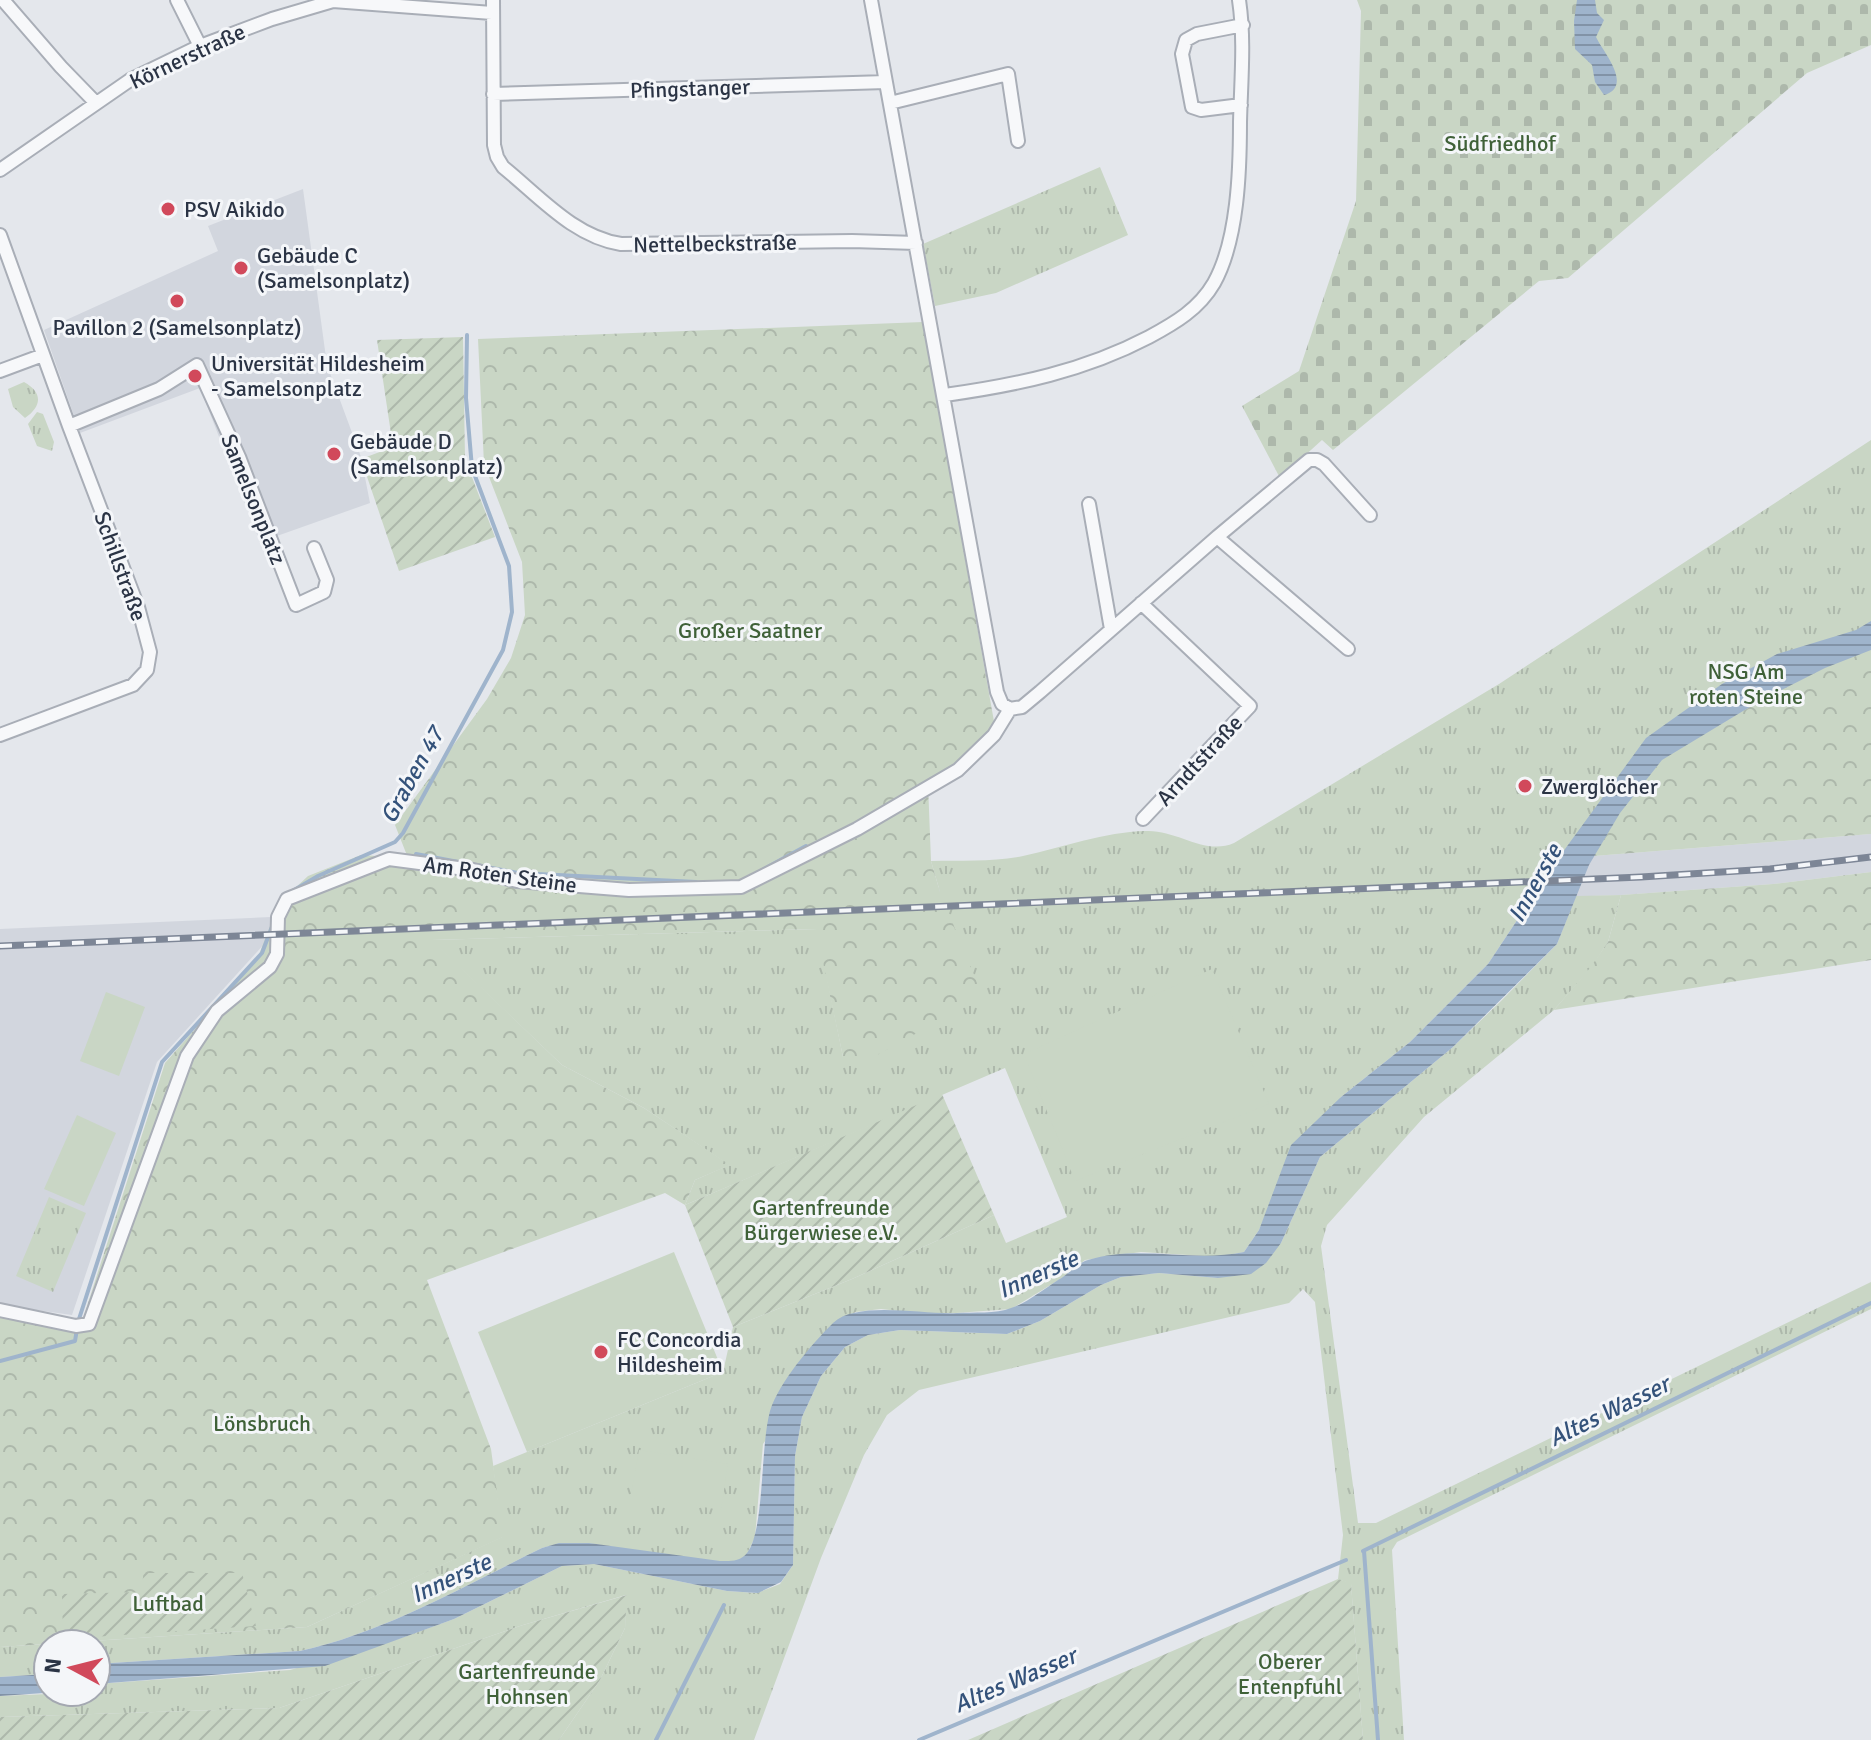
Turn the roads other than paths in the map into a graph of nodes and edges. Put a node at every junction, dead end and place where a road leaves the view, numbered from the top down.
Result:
1 (3, 0) edge
2 (177, 0) edge
3 (871, 0) edge
4 (1239, 0) edge
5 (333, 1) edge
6 (492, 6) edge
7 (1243, 25) junction
8 (200, 46) junction
9 (886, 82) junction
10 (493, 94) junction
11 (95, 102) junction
12 (890, 103) junction
13 (1241, 105) junction
14 (1018, 141) dead end
15 (0, 170) edge
16 (0, 235) edge
17 (916, 243) junction
18 (43, 355) junction
19 (0, 371) edge
20 (945, 395) junction
21 (69, 426) junction
22 (1089, 504) dead end
23 (1370, 515) dead end
24 (1217, 537) junction
25 (314, 548) dead end
26 (1141, 603) junction
27 (1111, 629) junction
28 (1348, 649) dead end
29 (1010, 709) junction
30 (0, 735) edge
31 (1143, 819) dead end
32 (0, 1310) edge

1 - 11 street
2 - 8 street
3 - 9 street
4 - 7 street
5 - 6 street, Körnerstraße
5 - 8 street, Körnerstraße
6 - 10 street
7 - 13 street
7 - 13 street
8 - 11 street, Körnerstraße
9 - 10 street, Pfingstanger
9 - 12 street
10 - 17 street, Nettelbeckstraße
11 - 15 street, Körnerstraße
12 - 14 street
12 - 17 street
13 - 20 street
16 - 18 street
17 - 20 street
18 - 19 street
18 - 21 street, Schillstraße
20 - 29 street
21 - 25 street, Samelsonplatz
21 - 30 street, Schillstraße
22 - 27 street
23 - 24 street, Am Roten Steine
24 - 26 street, Am Roten Steine
24 - 28 street
26 - 27 street, Am Roten Steine
26 - 31 street, Arndtstraße
27 - 29 street, Am Roten Steine
29 - 32 street, Am Roten Steine

